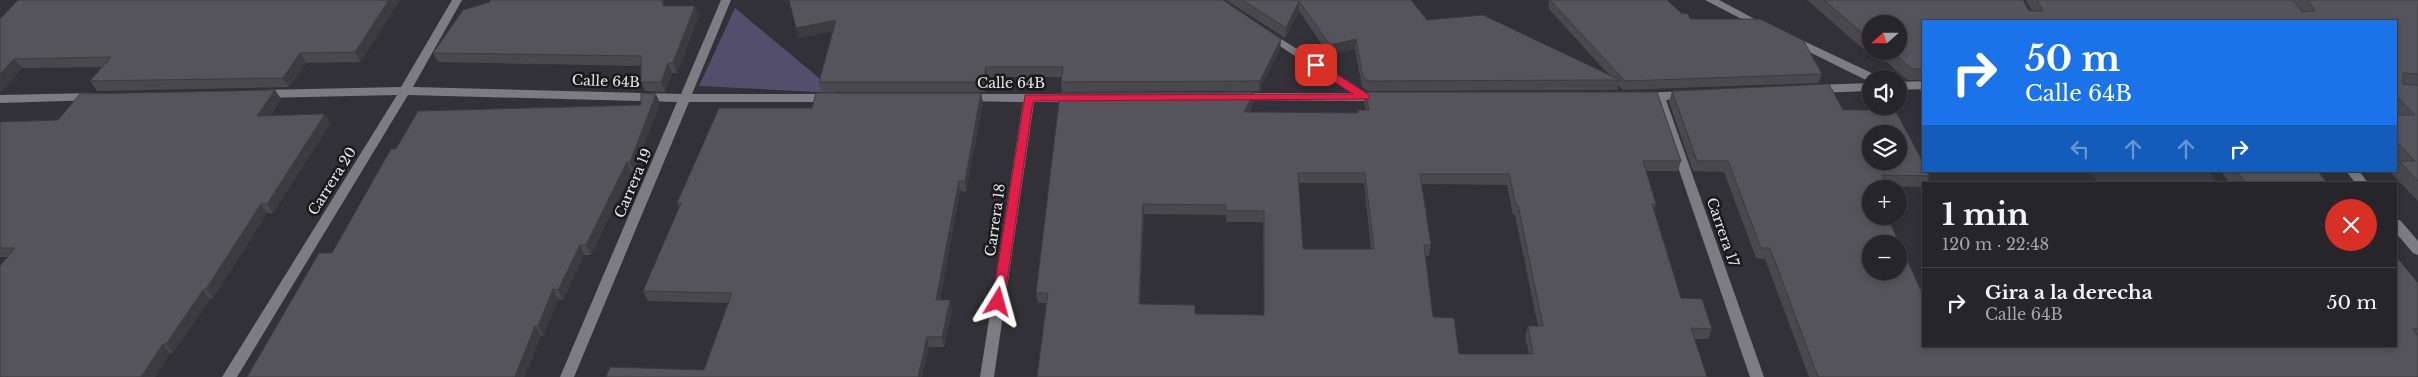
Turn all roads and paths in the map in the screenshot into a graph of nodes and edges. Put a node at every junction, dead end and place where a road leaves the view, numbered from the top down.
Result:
1 (457, 0) edge
2 (726, 0) edge
3 (1710, 0) edge
4 (1258, 27) edge
5 (1862, 73) edge
6 (1922, 85) edge
7 (1907, 86) edge
8 (1862, 87) edge
9 (1804, 90) edge
10 (405, 91) junction
11 (247, 94) edge
12 (1698, 95) edge
13 (1630, 96) edge
14 (1660, 96) junction
15 (109, 97) edge
16 (1227, 97) edge
17 (1365, 97) junction
18 (1395, 97) edge
19 (685, 98) junction
20 (842, 98) edge
21 (950, 98) edge
22 (1028, 98) junction
23 (1088, 98) edge
24 (0, 99) edge
25 (2353, 172) edge
26 (2361, 182) edge
27 (2397, 225) edge
28 (2418, 250) edge
29 (229, 377) edge
30 (567, 377) edge
31 (987, 377) edge
32 (1757, 377) edge

1 - 10 street, Carrera 20
2 - 19 street, Carrera 19
3 - 5 street
4 - 17 street
6 - 7 street
8 - 9 street
10 - 11 street, Calle 64B
10 - 19 street, Calle 64B
10 - 29 street, Carrera 20
12 - 14 street
13 - 14 street
14 - 32 street, Carrera 17
15 - 24 street
16 - 17 street
17 - 18 street
19 - 20 street, Calle 64B
19 - 30 street, Carrera 19
21 - 22 street, Calle 64B
22 - 23 street, Calle 64B
22 - 31 street, Carrera 18
25 - 26 street
27 - 28 street

